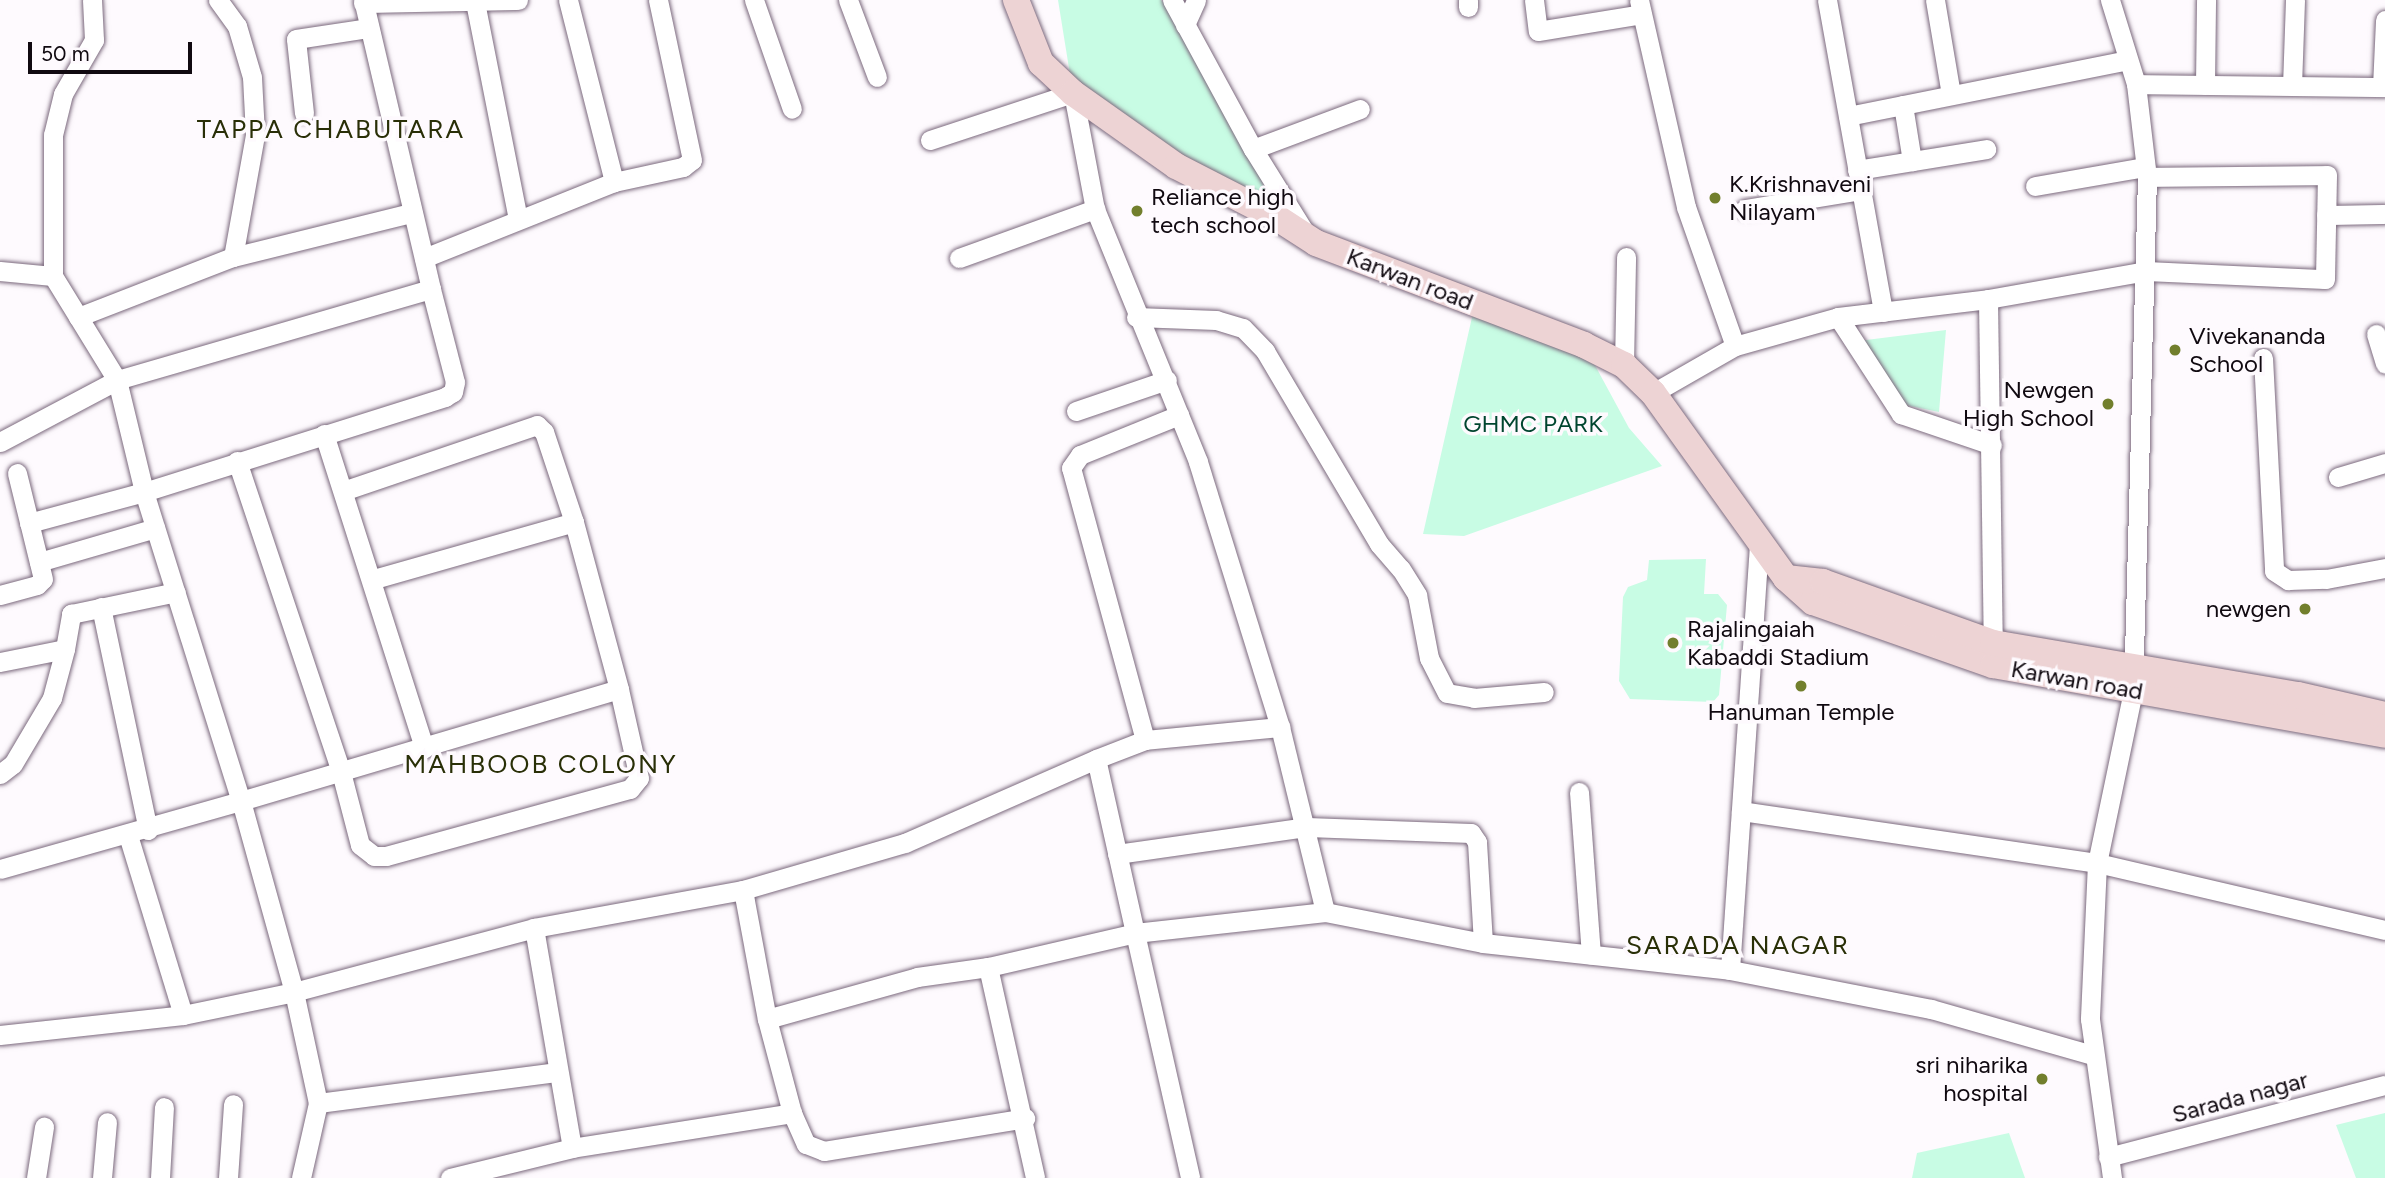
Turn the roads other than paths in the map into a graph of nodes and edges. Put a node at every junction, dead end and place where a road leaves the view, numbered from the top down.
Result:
1 (92, 0) edge
2 (218, 0) edge
3 (518, 0) edge
4 (568, 0) edge
5 (658, 0) edge
6 (754, 0) edge
7 (848, 0) edge
8 (1016, 0) edge
9 (1172, 0) edge
10 (1196, 0) edge
11 (1534, 0) edge
12 (1827, 0) edge
13 (1935, 0) edge
14 (2110, 0) edge
15 (2206, 0) edge
16 (2295, 0) edge
17 (363, 1) edge
18 (472, 2) edge
19 (1641, 7) edge
20 (2385, 20) edge
21 (1185, 25) junction
22 (369, 28) junction
23 (2127, 60) junction
24 (877, 77) dead end
25 (2136, 84) junction
26 (2204, 85) junction
27 (2292, 86) junction
28 (2383, 88) edge
29 (1073, 93) junction
30 (1951, 95) junction
31 (1903, 105) junction
32 (792, 109) dead end
33 (1360, 109) dead end
34 (304, 113) dead end
35 (1848, 116) junction
36 (930, 141) dead end
37 (1253, 149) junction
38 (1986, 149) dead end
39 (1912, 161) junction
40 (1857, 170) junction
41 (2146, 172) junction
42 (614, 182) junction
43 (2035, 186) dead end
44 (1861, 190) junction
45 (1095, 209) junction
46 (1745, 209) dead end
47 (411, 213) junction
48 (2385, 214) edge
49 (2326, 215) junction
50 (518, 219) junction
51 (1307, 235) junction
52 (233, 257) junction
53 (1626, 257) dead end
54 (424, 258) junction
55 (959, 258) dead end
56 (0, 271) edge
57 (2146, 271) junction
58 (53, 276) junction
59 (431, 289) junction
60 (1988, 299) junction
61 (1883, 313) junction
62 (78, 317) junction
63 (1136, 317) junction
64 (1838, 317) junction
65 (2376, 334) dead end
66 (1735, 346) junction
67 (2263, 358) dead end
68 (2385, 364) edge
69 (1624, 365) junction
70 (117, 380) junction
71 (1167, 380) junction
72 (1653, 393) junction
73 (1076, 411) dead end
74 (1179, 415) junction
75 (324, 434) junction
76 (0, 442) edge
77 (1992, 446) junction
78 (237, 461) junction
79 (2385, 463) edge
80 (17, 473) dead end
81 (2338, 477) dead end
82 (343, 491) junction
83 (144, 492) junction
84 (574, 522) junction
85 (29, 523) junction
86 (155, 528) junction
87 (1759, 541) junction
88 (39, 562) junction
89 (2385, 568) edge
90 (1786, 578) junction
91 (374, 579) junction
92 (176, 592) junction
93 (0, 595) edge
94 (101, 607) junction
95 (1993, 643) junction
96 (65, 649) junction
97 (0, 663) edge
98 (2133, 680) junction
99 (619, 689) junction
100 (1544, 692) dead end
101 (2385, 715) edge
102 (1280, 727) junction
103 (2385, 735) edge
104 (1145, 740) junction
105 (424, 748) junction
106 (1097, 759) junction
107 (341, 772) junction
108 (0, 775) edge
109 (1579, 792) dead end
110 (241, 801) junction
111 (1741, 811) junction
112 (1307, 827) junction
113 (148, 830) junction
114 (128, 835) junction
115 (1117, 854) junction
116 (2097, 863) junction
117 (0, 869) edge
118 (743, 890) junction
119 (1325, 912) junction
120 (534, 928) junction
121 (2385, 930) edge
122 (1135, 933) junction
123 (1483, 943) junction
124 (1591, 955) junction
125 (988, 967) junction
126 (1730, 970) junction
127 (294, 992) junction
128 (183, 1015) junction
129 (767, 1018) junction
130 (0, 1035) edge
131 (2092, 1055) junction
132 (556, 1072) junction
133 (2385, 1085) edge
134 (318, 1103) junction
135 (233, 1104) dead end
136 (164, 1107) dead end
137 (792, 1113) junction
138 (1025, 1118) junction
139 (107, 1122) dead end
140 (44, 1128) dead end
141 (572, 1148) junction
142 (2108, 1157) junction
143 (36, 1178) edge
144 (102, 1178) edge
145 (160, 1178) edge
146 (228, 1178) edge
147 (301, 1178) edge
148 (450, 1178) edge
149 (1035, 1178) edge
150 (1190, 1178) edge
151 (2112, 1178) edge

1 - 58 street
2 - 52 street
3 - 18 street
4 - 42 street
5 - 42 street
6 - 32 street
7 - 24 street
8 - 29 street, Karwan road
9 - 21 street
10 - 21 street
11 - 19 street
12 - 35 street
13 - 30 street
14 - 23 street
15 - 26 street
16 - 27 street
17 - 18 street
17 - 22 street
18 - 50 street
19 - 66 street
20 - 28 street
21 - 37 street
22 - 34 street
22 - 47 street
23 - 25 street
23 - 30 street
25 - 26 street
25 - 41 street
26 - 27 street
27 - 28 street
29 - 36 street
29 - 45 street
29 - 51 street, Karwan road
30 - 31 street
31 - 35 street
31 - 39 street
33 - 37 street
35 - 40 street
37 - 51 street
38 - 39 street
39 - 40 street
40 - 44 street
41 - 43 street
41 - 49 street
41 - 57 street
42 - 50 street
44 - 46 street
44 - 61 street
45 - 55 street
45 - 63 street
47 - 52 street
47 - 54 street
48 - 49 street
49 - 57 street
50 - 54 street
51 - 69 street, Karwan road
52 - 62 street
53 - 69 street
54 - 59 street
56 - 58 street
57 - 60 street
57 - 98 street
58 - 62 street
59 - 70 street
59 - 75 street
60 - 61 street
60 - 77 street
61 - 64 street
62 - 70 street
63 - 71 street
63 - 100 street
64 - 66 street
64 - 77 street
65 - 68 street
66 - 72 street
67 - 89 street
69 - 72 street, Karwan road
70 - 76 street
70 - 83 street
71 - 73 street
71 - 74 street
72 - 87 street, Karwan road
74 - 102 street
74 - 104 street
75 - 78 street
75 - 82 street
77 - 95 street
78 - 83 street
78 - 107 street
79 - 81 street
80 - 85 street
82 - 84 street
82 - 91 street
83 - 85 street
83 - 86 street
84 - 91 street
84 - 99 street
85 - 88 street
86 - 88 street
86 - 92 street
87 - 90 street, Karwan road
87 - 111 street
88 - 93 street
90 - 95 street, Karwan road
90 - 98 street, Karwan road
91 - 105 street
92 - 94 street
92 - 110 street
94 - 96 street
94 - 113 street
95 - 98 street, Karwan road
96 - 97 street
96 - 108 street
98 - 101 street, Karwan road
98 - 103 street, Karwan road
98 - 116 street
99 - 105 street
99 - 107 street
102 - 104 street
102 - 112 street
104 - 106 street
105 - 107 street
106 - 115 street
106 - 118 street
107 - 110 street
109 - 124 street
110 - 113 street
110 - 127 street
111 - 116 street
111 - 126 street
112 - 115 street
112 - 119 street
112 - 123 street
113 - 114 street
114 - 117 street
114 - 128 street
115 - 122 street
116 - 121 street
116 - 131 street
118 - 120 street
118 - 129 street
119 - 122 street
119 - 123 street
120 - 127 street
120 - 132 street
122 - 125 street
122 - 150 street
123 - 124 street
124 - 126 street
125 - 129 street
125 - 138 street
126 - 131 street
127 - 128 street
127 - 134 street
128 - 130 street
129 - 137 street
131 - 142 street
132 - 134 street
132 - 141 street
133 - 142 street, Sarada nagar
134 - 147 street
135 - 146 street
136 - 145 street
137 - 138 street
137 - 141 street
138 - 149 street
139 - 144 street
140 - 143 street
141 - 148 street
142 - 151 street

